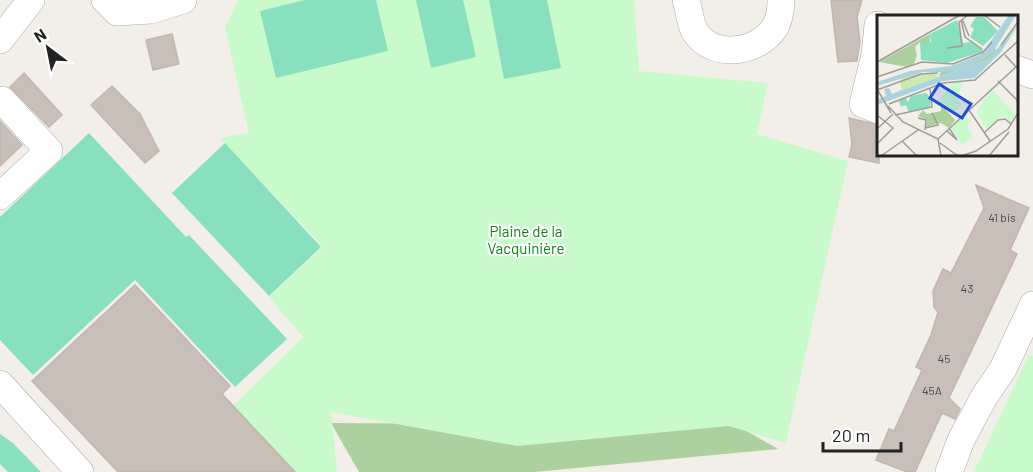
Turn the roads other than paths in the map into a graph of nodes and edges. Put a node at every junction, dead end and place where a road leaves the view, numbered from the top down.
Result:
1 (31, 0) edge
2 (105, 0) edge
3 (183, 0) edge
4 (686, 0) edge
5 (781, 0) edge
6 (0, 40) edge
7 (877, 40) edge
8 (1018, 69) edge
9 (1033, 75) edge
10 (2, 100) dead end
11 (877, 109) edge
12 (0, 196) edge
13 (1033, 305) edge
14 (0, 384) edge
15 (80, 472) edge
16 (949, 472) edge

1 - 6 street
2 - 3 street
4 - 5 street
7 - 11 street
8 - 9 street
10 - 12 street
13 - 16 street
14 - 15 street

